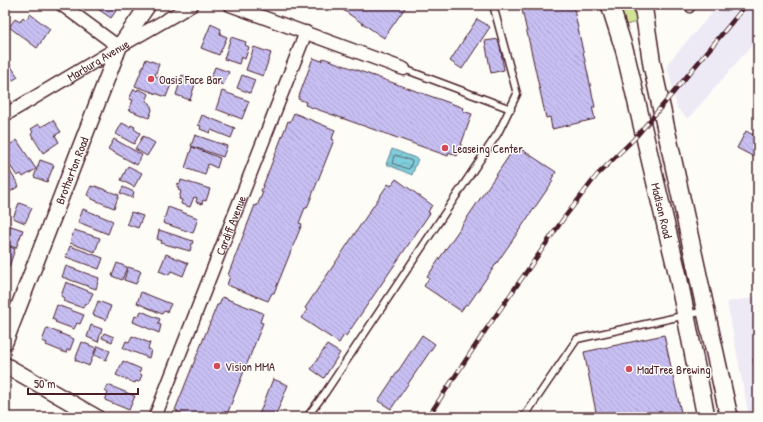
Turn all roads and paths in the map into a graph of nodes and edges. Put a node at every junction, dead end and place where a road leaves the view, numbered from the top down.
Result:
1 (62, 5) edge
2 (148, 5) edge
3 (192, 5) edge
4 (230, 5) edge
5 (492, 5) edge
6 (610, 5) edge
7 (643, 5) edge
8 (689, 5) edge
9 (693, 5) edge
10 (306, 32) junction
11 (119, 47) junction
12 (404, 69) joint
13 (511, 109) junction
14 (5, 115) edge
15 (706, 310) junction
16 (685, 316) junction
17 (5, 342) edge
18 (5, 365) edge
19 (96, 417) edge
20 (155, 417) edge
21 (307, 417) edge
22 (524, 417) edge
23 (706, 417) edge
24 (729, 417) edge

1 - 11 street
2 - 11 street, Brotherton Road
3 - 11 street, Marburg Avenue
4 - 10 street
5 - 13 lane
6 - 16 main road, Madison Road
7 - 15 main road, Madison Road
8 - 9 lane
10 - 12 street
10 - 20 street, Cardiff Avenue
11 - 14 street, Marburg Avenue
11 - 17 street, Brotherton Road
12 - 13 lane
13 - 21 lane
15 - 16 lane
15 - 24 main road, Madison Road
16 - 22 lane
16 - 23 main road, Madison Road
18 - 19 street

